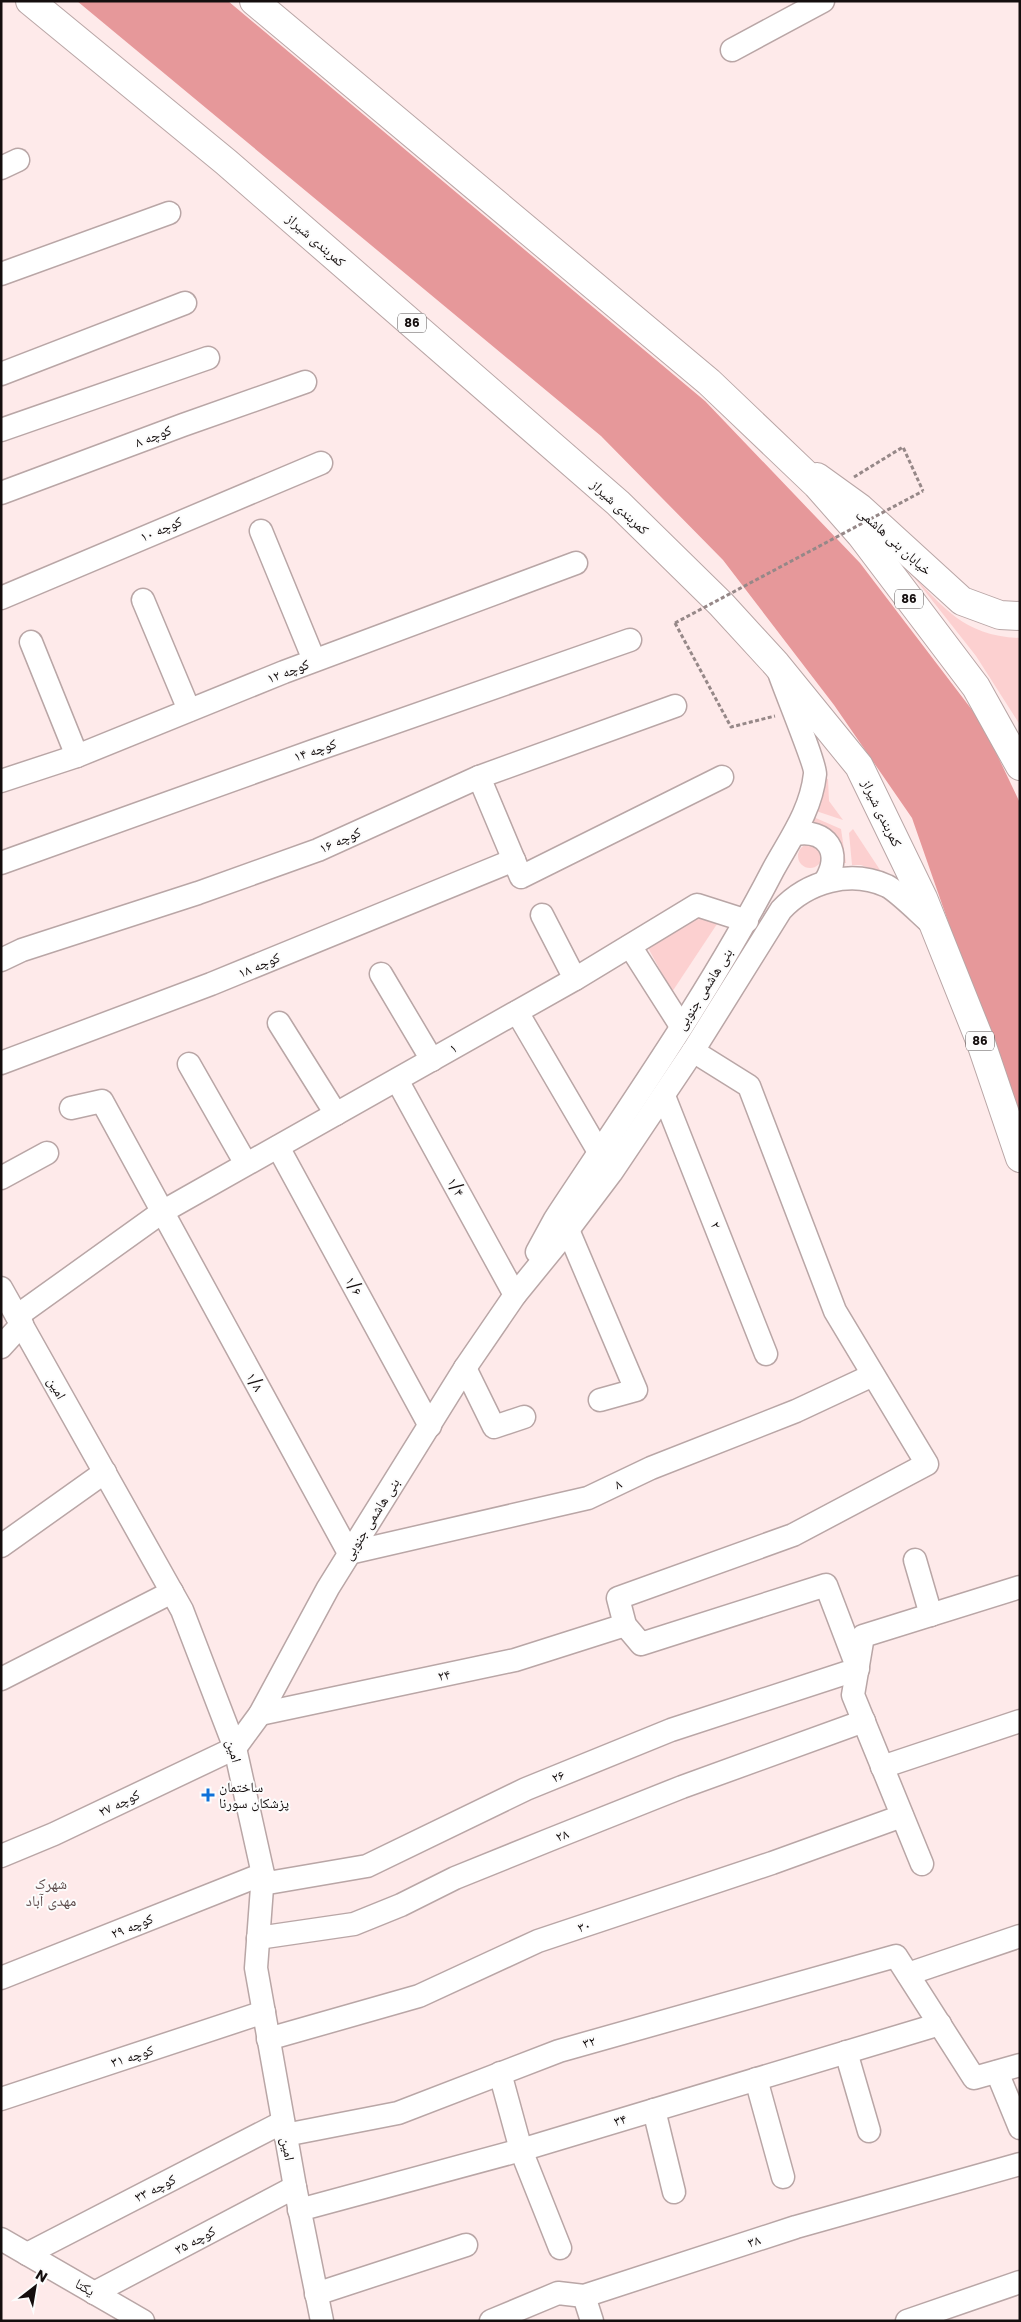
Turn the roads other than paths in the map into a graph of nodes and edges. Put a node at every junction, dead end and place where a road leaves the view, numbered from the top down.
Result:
1 (30, 1) edge
2 (254, 1) edge
3 (823, 1) edge
4 (732, 50) dead end
5 (169, 213) dead end
6 (1, 274) edge
7 (185, 303) dead end
8 (208, 358) dead end
9 (1, 374) edge
10 (305, 382) dead end
11 (1, 430) edge
12 (778, 448) junction
13 (321, 463) dead end
14 (1, 492) edge
15 (261, 531) dead end
16 (576, 562) dead end
17 (1, 598) edge
18 (143, 600) dead end
19 (1020, 616) edge
20 (630, 640) dead end
21 (31, 642) dead end
22 (314, 660) junction
23 (776, 664) junction
24 (674, 706) dead end
25 (189, 710) junction
26 (77, 756) junction
27 (1020, 766) edge
28 (479, 777) junction
29 (722, 777) dead end
30 (1, 782) edge
31 (795, 834) junction
32 (514, 860) junction
33 (1, 864) edge
34 (826, 880) junction
35 (542, 915) dead end
36 (747, 922) junction
37 (934, 926) junction
38 (630, 946) junction
39 (1, 960) edge
40 (381, 974) dead end
41 (575, 980) junction
42 (517, 1012) junction
43 (279, 1023) dead end
44 (681, 1026) junction
45 (693, 1051) junction
46 (432, 1060) junction
47 (1, 1063) edge
48 (189, 1064) dead end
49 (397, 1080) junction
50 (664, 1096) junction
51 (71, 1108) dead end
52 (336, 1114) junction
53 (278, 1147) junction
54 (599, 1152) junction
55 (47, 1153) dead end
56 (1020, 1158) edge
57 (246, 1164) junction
58 (1, 1178) edge
59 (162, 1212) junction
60 (568, 1230) junction
61 (1, 1288) edge
62 (514, 1295) junction
63 (20, 1320) junction
64 (1, 1347) edge
65 (766, 1354) dead end
66 (465, 1368) junction
67 (873, 1375) junction
68 (600, 1400) dead end
69 (524, 1417) dead end
70 (430, 1426) junction
71 (104, 1472) junction
72 (1, 1546) edge
73 (349, 1553) junction
74 (915, 1560) dead end
75 (1020, 1587) edge
76 (172, 1592) junction
77 (931, 1615) junction
78 (625, 1625) junction
79 (858, 1669) junction
80 (1, 1679) edge
81 (260, 1714) junction
82 (864, 1721) junction
83 (1020, 1722) edge
84 (235, 1748) junction
85 (882, 1766) junction
86 (902, 1816) junction
87 (1, 1856) edge
88 (922, 1864) dead end
89 (262, 1879) junction
90 (1020, 1936) edge
91 (258, 1938) junction
92 (902, 1965) junction
93 (1, 1978) edge
94 (264, 2012) junction
95 (940, 2024) junction
96 (268, 2040) junction
97 (846, 2052) junction
98 (1020, 2065) edge
99 (997, 2072) junction
100 (500, 2073) junction
101 (756, 2079) junction
102 (1, 2099) edge
103 (654, 2110) junction
104 (1016, 2120) edge
105 (284, 2129) junction
106 (869, 2131) dead end
107 (521, 2150) junction
108 (1020, 2164) edge
109 (783, 2178) dead end
110 (295, 2187) junction
111 (674, 2192) dead end
112 (299, 2210) junction
113 (466, 2245) dead end
114 (11, 2248) edge
115 (560, 2248) dead end
116 (1020, 2282) edge
117 (94, 2292) junction
118 (316, 2294) junction
119 (584, 2296) junction
120 (137, 2319) edge
121 (322, 2321) edge
122 (491, 2321) edge
123 (592, 2321) edge
124 (906, 2321) edge

1 - 23 main road, کمربندی شیراز / 86
2 - 12 main road, 86
3 - 4 street
5 - 6 street
7 - 9 street
8 - 11 street
10 - 14 street, کوچه ۸
12 - 19 main road, خیابان بنی هاشمی
12 - 27 main road, 86
13 - 17 street, کوچه ۱۰
15 - 22 street
16 - 22 street, کوچه ۱۲
18 - 25 street
20 - 33 street, کوچه ۱۴
21 - 26 street
22 - 25 street, کوچه ۱۲
23 - 31 street, بنی هاشمی جنوبی
23 - 37 main road, کمربندی شیراز / 86
24 - 28 street, کوچه ۱۶
25 - 26 street, کوچه ۱۲
26 - 30 street, کوچه ۱۲
28 - 32 street
28 - 39 street, کوچه ۱۶
29 - 32 street
31 - 34 street
31 - 36 street, بنی هاشمی جنوبی
32 - 47 street, کوچه ۱۸
34 - 37 street, بنی هاشمی جنوبی
34 - 45 street, بنی هاشمی جنوبی
35 - 41 street
36 - 38 street, ۱
36 - 44 street, بنی هاشمی جنوبی
37 - 56 main road, کمربندی شیراز / 86
38 - 41 street, ۱
38 - 44 street
40 - 46 street
41 - 42 street, ۱
42 - 46 street, ۱
42 - 54 street
43 - 52 street
44 - 54 street, بنی هاشمی جنوبی
45 - 50 street, بنی هاشمی جنوبی
45 - 67 street
46 - 49 street, ۱
48 - 57 street
49 - 52 street, ۱
49 - 62 street, ۱/۴
50 - 60 street, بنی هاشمی جنوبی
50 - 65 street, ۲
51 - 59 street, ۱/۸
52 - 53 street, ۱
53 - 57 street, ۱
53 - 70 street, ۱/۶
54 - 62 street, بنی هاشمی جنوبی
55 - 58 street
57 - 59 street, ۱
59 - 63 street, ۱
59 - 73 street, ۱/۸
60 - 62 street, بنی هاشمی جنوبی
60 - 68 street
61 - 63 street, امین
62 - 66 street, بنی هاشمی جنوبی
63 - 64 street, ۱
63 - 71 street, امین
66 - 69 street
66 - 70 street, بنی هاشمی جنوبی
67 - 73 street, ۸
67 - 78 street
70 - 73 street, بنی هاشمی جنوبی
71 - 72 street
71 - 76 street, امین
73 - 81 street, بنی هاشمی جنوبی
74 - 77 street
75 - 77 street
76 - 80 street
76 - 84 street, امین
77 - 79 street
78 - 79 street
78 - 81 street, ۲۴
79 - 82 street
79 - 89 street, ۲۶
81 - 84 street, بنی هاشمی جنوبی
82 - 85 street
82 - 91 street, ۲۸
83 - 85 street
84 - 87 street, کوچه ۲۷
84 - 89 street, امین
85 - 86 street
86 - 88 street
86 - 96 street, ۳۰
89 - 91 street, امین
89 - 93 street, کوچه ۲۹
90 - 92 street, ۳۲
91 - 94 street, امین
92 - 95 street
92 - 100 street, ۳۲
94 - 96 street, امین
94 - 102 street, کوچه ۳۱
95 - 97 street, ۳۴
95 - 99 street
96 - 105 street, امین
97 - 101 street, ۳۴
97 - 106 street
98 - 99 street
99 - 104 street
100 - 105 street, ۳۲
100 - 107 street
101 - 103 street, ۳۴
101 - 109 street
103 - 107 street, ۳۴
103 - 111 street
105 - 110 street, امین
105 - 114 street, کوچه ۳۳
107 - 112 street, ۳۴
107 - 115 street
108 - 119 street, ۳۸
110 - 112 street, امین
110 - 117 street, کوچه ۳۵
112 - 118 street, امین
113 - 118 street
114 - 117 street, یکتا
116 - 124 street
117 - 120 street, یکتا
118 - 121 street, امین
119 - 122 street, ۳۸
119 - 123 street

